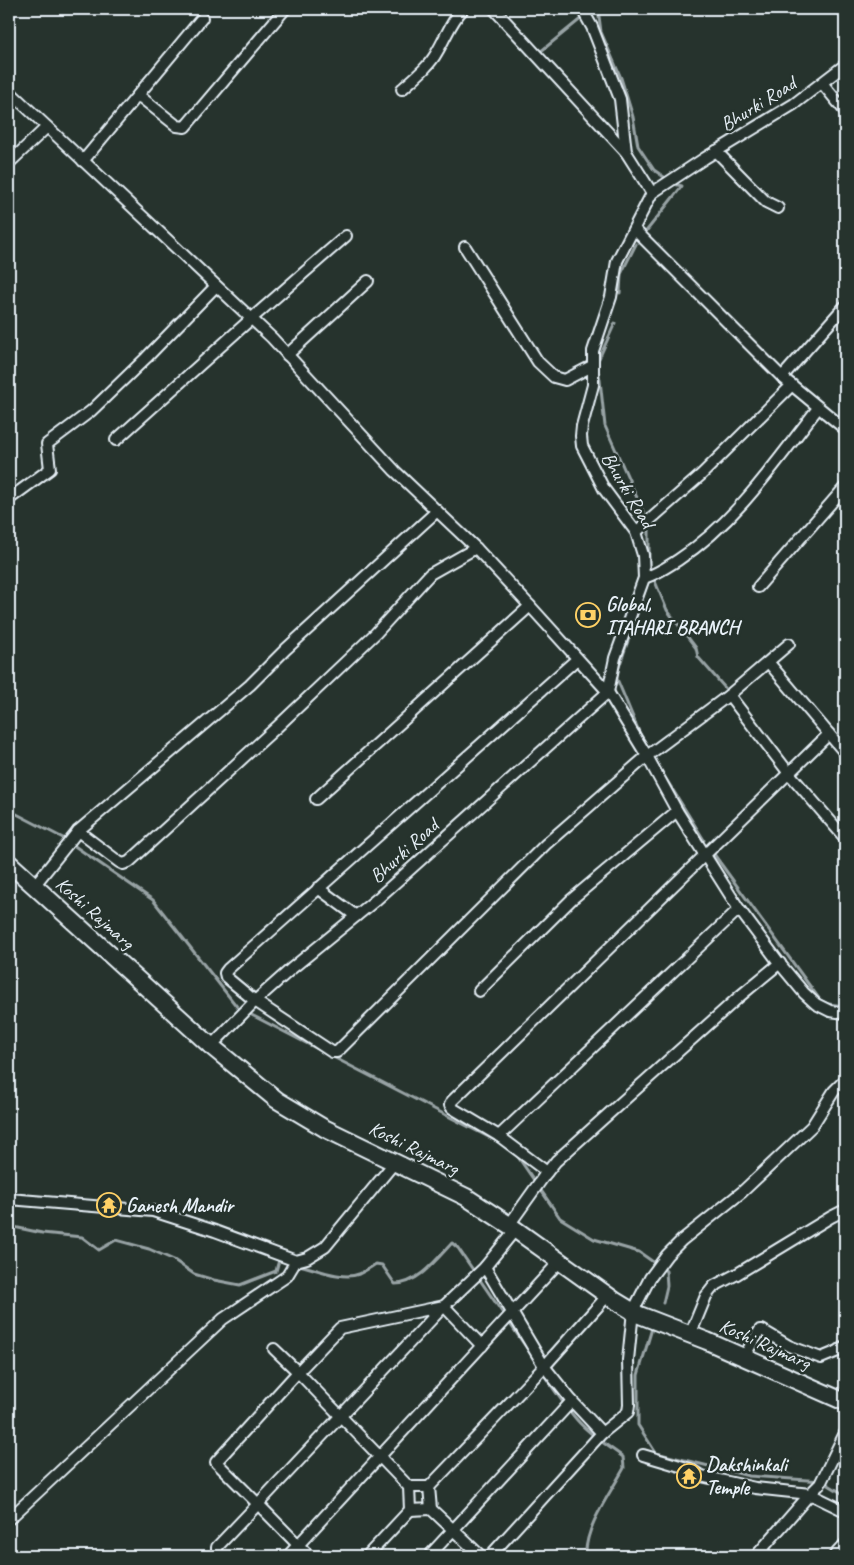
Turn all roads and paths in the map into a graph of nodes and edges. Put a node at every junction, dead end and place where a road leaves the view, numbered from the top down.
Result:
1 (285, 9) edge
2 (463, 9) edge
3 (494, 9) edge
4 (582, 9) edge
5 (202, 18) dead end
6 (845, 65) edge
7 (822, 83) junction
8 (402, 89) dead end
9 (9, 92) edge
10 (138, 95) junction
11 (845, 111) edge
12 (47, 127) junction
13 (716, 151) junction
14 (626, 152) junction
15 (83, 161) junction
16 (9, 163) edge
17 (656, 190) junction
18 (778, 208) dead end
19 (634, 229) junction
20 (346, 236) dead end
21 (464, 248) dead end
22 (368, 281) dead end
23 (216, 286) junction
24 (845, 306) edge
25 (251, 319) junction
26 (287, 355) junction
27 (592, 366) junction
28 (782, 377) junction
29 (792, 385) junction
30 (818, 408) junction
31 (845, 429) edge
32 (116, 440) dead end
33 (845, 487) edge
34 (9, 499) edge
35 (437, 511) junction
36 (636, 532) junction
37 (476, 548) junction
38 (644, 578) junction
39 (758, 586) dead end
40 (530, 606) junction
41 (789, 644) dead end
42 (577, 659) junction
43 (769, 663) junction
44 (608, 692) junction
45 (729, 695) junction
46 (829, 734) junction
47 (845, 753) edge
48 (647, 756) junction
49 (788, 772) junction
50 (316, 799) dead end
51 (677, 811) junction
52 (76, 834) junction
53 (845, 838) edge
54 (704, 854) junction
55 (9, 863) edge
56 (34, 886) junction
57 (318, 888) junction
58 (738, 909) junction
59 (356, 916) junction
60 (780, 963) junction
61 (479, 991) dead end
62 (252, 1004) junction
63 (845, 1014) edge
64 (210, 1046) junction
65 (845, 1080) edge
66 (499, 1136) junction
67 (394, 1162) junction
68 (545, 1174) junction
69 (9, 1199) edge
70 (845, 1210) edge
71 (512, 1227) junction
72 (560, 1261) junction
73 (293, 1264) junction
74 (479, 1273) junction
75 (608, 1295) junction
76 (444, 1306) junction
77 (635, 1312) junction
78 (509, 1317) junction
79 (690, 1335) junction
80 (482, 1346) junction
81 (845, 1346) edge
82 (274, 1348) dead end
83 (743, 1358) junction
84 (542, 1369) junction
85 (298, 1372) junction
86 (845, 1402) edge
87 (570, 1403) junction
88 (341, 1416) junction
89 (845, 1433) edge
90 (600, 1435) junction
91 (643, 1455) dead end
92 (380, 1456) junction
93 (409, 1487) junction
94 (429, 1487) junction
95 (810, 1494) junction
96 (258, 1504) junction
97 (431, 1509) junction
98 (410, 1510) junction
99 (845, 1511) edge
100 (9, 1519) edge
101 (453, 1530) junction
102 (845, 1544) edge
103 (298, 1545) junction
104 (217, 1556) edge
105 (288, 1556) edge
106 (309, 1556) edge
107 (367, 1556) edge
108 (429, 1556) edge
109 (482, 1556) edge
110 (490, 1556) edge
111 (756, 1556) edge
112 (834, 1556) edge

1 - 10 street
2 - 8 street
3 - 14 street
4 - 14 street
5 - 10 street
6 - 7 street, Bhurki Road
7 - 11 street
7 - 13 street, Bhurki Road
9 - 12 street
10 - 15 street
12 - 15 street
12 - 16 street
13 - 17 street, Bhurki Road
13 - 18 street
14 - 17 street
15 - 23 street
17 - 19 street, Bhurki Road
19 - 27 street, Bhurki Road
19 - 28 street
20 - 25 street
21 - 27 street
22 - 26 street
23 - 25 street
23 - 34 street
24 - 28 street
25 - 26 street
25 - 32 street
26 - 35 street
27 - 36 street, Bhurki Road
28 - 29 street
29 - 30 street
29 - 36 street
30 - 31 street
30 - 38 street
33 - 39 street
35 - 37 street
35 - 52 street
36 - 38 street, Bhurki Road
37 - 40 street
37 - 52 street
38 - 44 street, Bhurki Road
40 - 42 street
40 - 50 street
41 - 43 street
42 - 44 street
42 - 57 street
43 - 45 street
43 - 46 street
44 - 48 street
44 - 59 street, Bhurki Road
45 - 48 street
45 - 49 street
46 - 47 street
46 - 49 street
48 - 51 street
48 - 62 street
49 - 53 street
49 - 54 street
51 - 54 street
51 - 61 street
52 - 56 street
54 - 58 street
54 - 66 street
55 - 56 main road, Koshi Rajmarg
56 - 64 main road, Koshi Rajmarg
57 - 59 street
57 - 62 street
58 - 60 street
58 - 66 street
59 - 62 street, Bhurki Road
60 - 63 street
60 - 68 street
62 - 64 street, Bhurki Road
64 - 67 main road, Koshi Rajmarg
65 - 77 street
66 - 68 street
67 - 71 main road, Koshi Rajmarg
67 - 73 street
68 - 71 street
69 - 73 street
70 - 79 street
71 - 72 main road, Koshi Rajmarg
71 - 74 street
72 - 75 main road, Koshi Rajmarg
72 - 78 street
73 - 100 street
74 - 76 street
74 - 78 street
75 - 77 main road, Koshi Rajmarg
75 - 84 street
76 - 80 street
76 - 85 street
76 - 88 street
77 - 79 main road, Koshi Rajmarg
77 - 90 street
78 - 80 street
78 - 84 street
79 - 83 main road, Koshi Rajmarg
80 - 92 street
81 - 83 street
82 - 85 street
83 - 86 main road, Koshi Rajmarg
84 - 87 street
84 - 94 street
85 - 88 street
85 - 96 street
87 - 90 street
87 - 101 street
88 - 92 street
88 - 96 street
89 - 95 street
90 - 110 street
91 - 95 street
92 - 93 street
92 - 103 street
93 - 94 street
93 - 98 street
94 - 97 street
95 - 99 street
95 - 111 street
96 - 103 street
96 - 104 street
97 - 98 street
97 - 101 street
98 - 107 street
101 - 108 street
101 - 109 street
102 - 112 street
103 - 105 street
103 - 106 street

